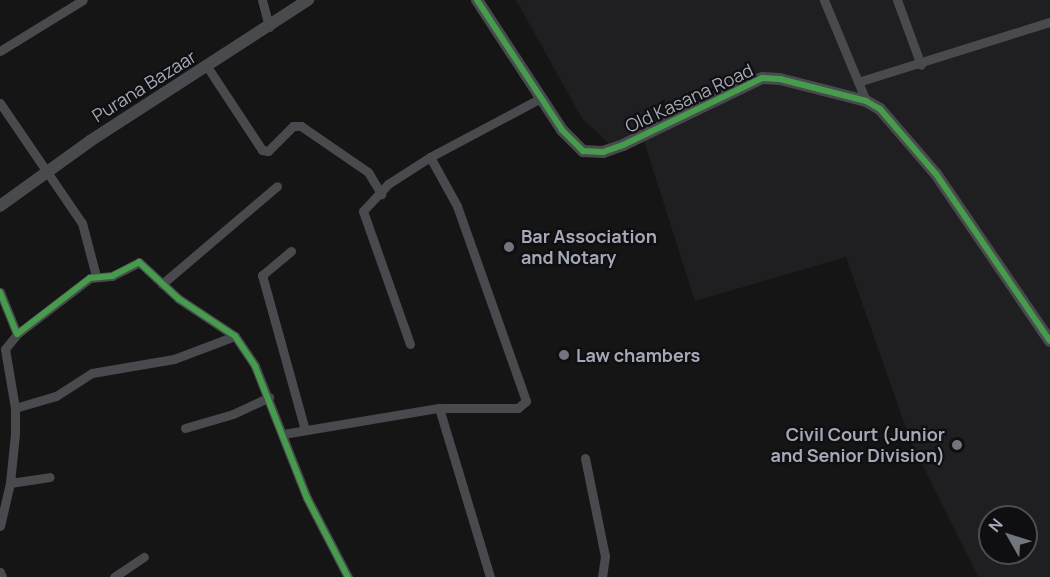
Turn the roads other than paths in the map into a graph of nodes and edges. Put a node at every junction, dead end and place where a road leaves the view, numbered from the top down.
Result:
1 (82, 0) edge
2 (262, 0) edge
3 (308, 0) edge
4 (477, 0) edge
5 (824, 0) edge
6 (897, 0) edge
7 (1050, 22) edge
8 (269, 27) junction
9 (0, 51) edge
10 (921, 65) junction
11 (208, 68) junction
12 (858, 82) junction
13 (541, 98) junction
14 (866, 101) junction
15 (0, 103) edge
16 (430, 157) junction
17 (49, 170) junction
18 (277, 186) dead end
19 (381, 194) junction
20 (0, 206) edge
21 (291, 251) dead end
22 (96, 276) junction
23 (162, 284) junction
24 (0, 292) edge
25 (17, 334) junction
26 (235, 336) junction
27 (1050, 341) edge
28 (410, 344) dead end
29 (269, 397) junction
30 (15, 408) junction
31 (439, 408) junction
32 (185, 428) dead end
33 (305, 430) junction
34 (283, 434) junction
35 (585, 458) dead end
36 (50, 477) dead end
37 (10, 483) junction
38 (0, 526) edge
39 (144, 557) dead end
40 (0, 572) edge
41 (2, 577) edge
42 (114, 577) edge
43 (348, 577) edge
44 (489, 577) edge
45 (602, 577) edge

1 - 9 street
2 - 8 street
3 - 8 street, Purana Bazaar
4 - 13 street, Old Kasana Road
5 - 12 street
6 - 10 street
7 - 10 street
8 - 11 street, Purana Bazaar
10 - 12 street
11 - 17 street, Purana Bazaar
11 - 19 street
12 - 14 street
13 - 14 street, Old Kasana Road
13 - 16 street
14 - 27 street, Old Kasana Road
15 - 17 street
16 - 19 street
16 - 31 street
17 - 20 street, Purana Bazaar
17 - 22 street
18 - 23 street
19 - 28 street
21 - 33 street
22 - 23 street
22 - 25 street
23 - 26 street
24 - 25 street
25 - 30 street
26 - 29 street
26 - 30 street
29 - 32 street
29 - 34 street
30 - 37 street
31 - 33 street
31 - 44 street
33 - 34 street
34 - 43 street
35 - 45 street
36 - 37 street
37 - 38 street
39 - 42 street
40 - 41 street

